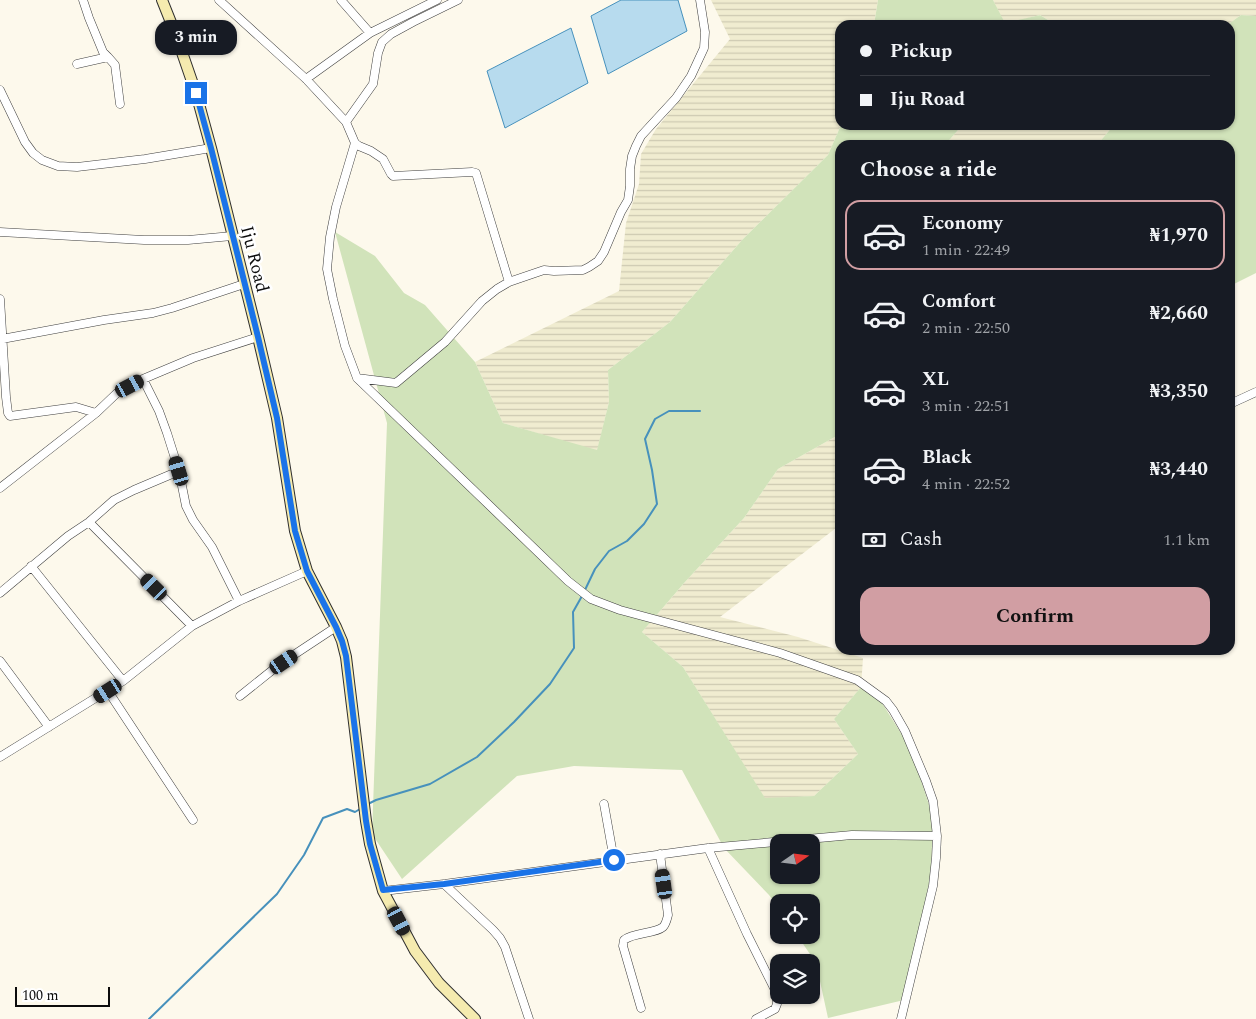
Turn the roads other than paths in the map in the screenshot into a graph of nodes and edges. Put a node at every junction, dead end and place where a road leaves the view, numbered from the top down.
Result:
1 (83, 0) edge
2 (162, 0) edge
3 (219, 0) edge
4 (342, 0) edge
5 (437, 0) edge
6 (458, 0) edge
7 (700, 0) edge
8 (370, 33) junction
9 (108, 56) junction
10 (77, 64) dead end
11 (306, 79) junction
12 (0, 90) edge
13 (120, 104) dead end
14 (346, 122) junction
15 (355, 143) junction
16 (211, 148) junction
17 (0, 232) edge
18 (232, 236) junction
19 (509, 282) junction
20 (244, 284) junction
21 (0, 299) edge
22 (0, 318) edge
23 (258, 337) junction
24 (2, 339) junction
25 (357, 378) junction
26 (143, 379) junction
27 (1256, 392) edge
28 (3, 398) edge
29 (1235, 402) edge
30 (96, 413) junction
31 (179, 471) junction
32 (0, 488) edge
33 (89, 522) junction
34 (31, 566) junction
35 (307, 571) junction
36 (0, 592) edge
37 (239, 601) junction
38 (192, 626) junction
39 (336, 627) junction
40 (0, 661) edge
41 (123, 681) junction
42 (108, 691) junction
43 (240, 696) dead end
44 (49, 727) junction
45 (2, 753) edge
46 (604, 804) dead end
47 (193, 820) dead end
48 (937, 836) junction
49 (708, 848) junction
50 (660, 854) junction
51 (614, 860) junction
52 (444, 884) junction
53 (383, 890) junction
54 (641, 1008) dead end
55 (475, 1019) edge
56 (529, 1019) edge
57 (756, 1019) edge
58 (901, 1019) edge

1 - 9 street
2 - 16 main road, Iju Road
3 - 11 street
4 - 8 street
5 - 8 street
6 - 14 street
7 - 19 street
8 - 11 street
9 - 10 street
9 - 13 street
11 - 14 street
12 - 16 street
14 - 15 street
15 - 19 street
15 - 25 street
16 - 18 main road, Iju Road
17 - 18 street
18 - 20 main road, Iju Road
19 - 25 street
20 - 23 main road, Iju Road
20 - 24 street
21 - 22 street
22 - 24 street
23 - 26 street
23 - 35 main road, Iju Road
24 - 28 street
25 - 48 street
26 - 30 street
26 - 31 street
27 - 29 street
28 - 30 street
30 - 32 street
31 - 33 street
31 - 37 street
33 - 34 street
33 - 38 street
34 - 36 street
34 - 41 street
35 - 37 street
35 - 39 main road, Iju Road
37 - 38 street
38 - 41 street
39 - 43 street
39 - 53 main road, Iju Road
40 - 44 street
41 - 42 street
42 - 44 street
42 - 47 street
44 - 45 street
46 - 51 street
48 - 49 street
48 - 58 street
49 - 50 street
49 - 57 street
50 - 51 street
50 - 54 street
51 - 52 street
52 - 53 street
52 - 56 street
53 - 55 main road, Iju Road

